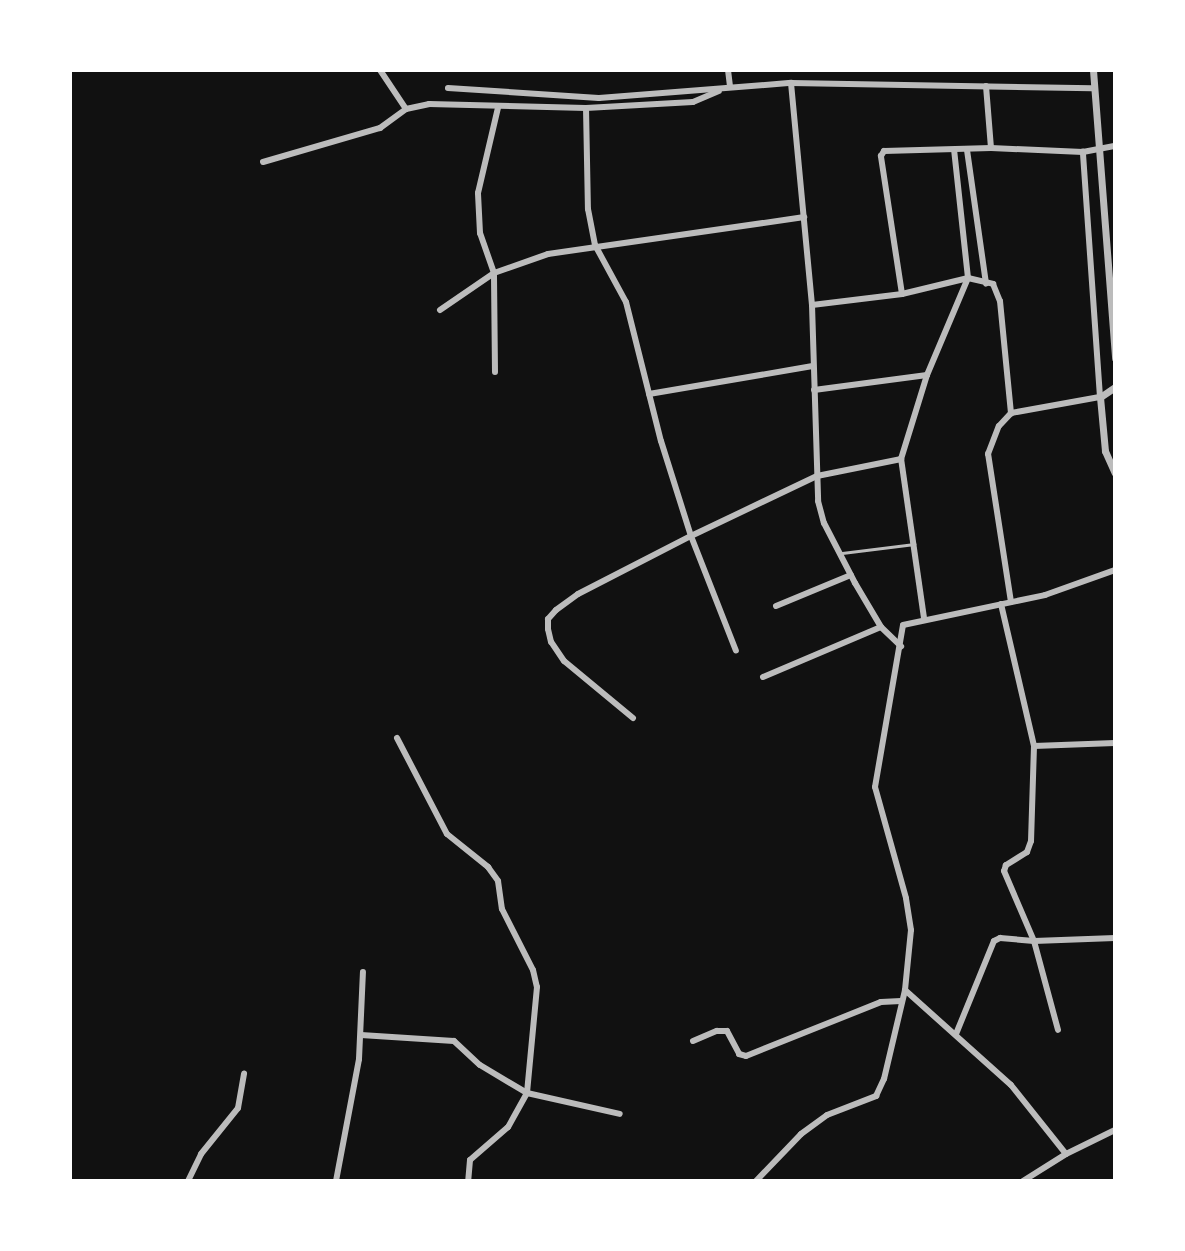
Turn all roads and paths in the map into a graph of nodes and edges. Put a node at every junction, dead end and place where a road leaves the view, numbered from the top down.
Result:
1 (380, 70) edge
2 (728, 70) edge
3 (1093, 70) edge
4 (791, 83) junction
5 (986, 86) junction
6 (730, 87) junction
7 (448, 88) dead end
8 (1092, 88) junction
9 (498, 108) junction
10 (586, 108) junction
11 (406, 109) junction
12 (1115, 146) edge
13 (1096, 147) junction
14 (991, 148) junction
15 (954, 150) junction
16 (967, 150) junction
17 (1083, 152) junction
18 (263, 162) dead end
19 (804, 217) junction
20 (595, 245) junction
21 (1115, 249) edge
22 (1105, 253) junction
23 (494, 273) junction
24 (968, 278) junction
25 (986, 284) junction
26 (902, 294) junction
27 (812, 305) junction
28 (440, 310) dead end
29 (1115, 358) edge
30 (813, 366) junction
31 (495, 372) dead end
32 (927, 375) junction
33 (1115, 387) edge
34 (814, 390) junction
35 (649, 394) junction
36 (1100, 397) junction
37 (1011, 413) junction
38 (901, 459) junction
39 (1115, 473) edge
40 (817, 476) junction
41 (691, 536) junction
42 (914, 544) junction
43 (840, 553) junction
44 (1115, 570) edge
45 (851, 575) junction
46 (1011, 602) junction
47 (1001, 604) junction
48 (776, 606) dead end
49 (924, 618) junction
50 (881, 627) junction
51 (901, 646) junction
52 (736, 651) dead end
53 (763, 677) dead end
54 (633, 718) dead end
55 (397, 738) dead end
56 (1115, 743) edge
57 (1034, 746) junction
58 (1115, 938) edge
59 (1034, 941) junction
60 (363, 972) dead end
61 (905, 990) junction
62 (901, 1001) junction
63 (1058, 1030) dead end
64 (956, 1034) junction
65 (361, 1035) junction
66 (693, 1041) dead end
67 (244, 1074) dead end
68 (527, 1093) junction
69 (620, 1114) dead end
70 (1115, 1130) edge
71 (1066, 1154) junction
72 (188, 1181) edge
73 (336, 1181) edge
74 (468, 1181) edge
75 (756, 1181) edge
76 (1023, 1181) edge

1 - 11 street
2 - 6 street
3 - 8 street
4 - 5 street
4 - 6 street
4 - 19 street
5 - 8 street
5 - 14 street
6 - 7 street
6 - 10 street
8 - 13 street
9 - 10 street
9 - 11 street
9 - 23 street
10 - 20 street
11 - 18 street
12 - 13 street
13 - 17 street
13 - 22 street
14 - 16 street
14 - 17 street
15 - 16 street
15 - 24 street
15 - 26 street
16 - 25 street
17 - 36 street
19 - 20 street
19 - 27 street
20 - 23 street
20 - 35 street
21 - 22 street
22 - 29 street
23 - 28 street
23 - 31 street
24 - 25 street
24 - 26 street
24 - 32 street
25 - 37 street
26 - 27 street
27 - 30 street
30 - 34 street
30 - 35 street
32 - 34 street
32 - 38 street
33 - 36 street
34 - 40 street
35 - 41 street
36 - 37 street
36 - 39 street
37 - 46 street
38 - 40 street
38 - 42 street
40 - 41 street
40 - 43 street
41 - 52 street
41 - 54 street
42 - 43 lane
42 - 49 street
43 - 45 street
44 - 46 street
45 - 48 street
45 - 50 street
46 - 47 street
47 - 49 street
47 - 57 street
49 - 51 street
50 - 51 street
50 - 53 street
51 - 61 street
55 - 68 street
56 - 57 street
57 - 59 street
58 - 59 street
59 - 63 street
59 - 64 street
60 - 65 street
61 - 62 street
61 - 64 street
62 - 66 street
62 - 75 street
64 - 71 street
65 - 68 street
65 - 73 street
67 - 72 street
68 - 69 street
68 - 74 street
70 - 71 street
71 - 76 street

